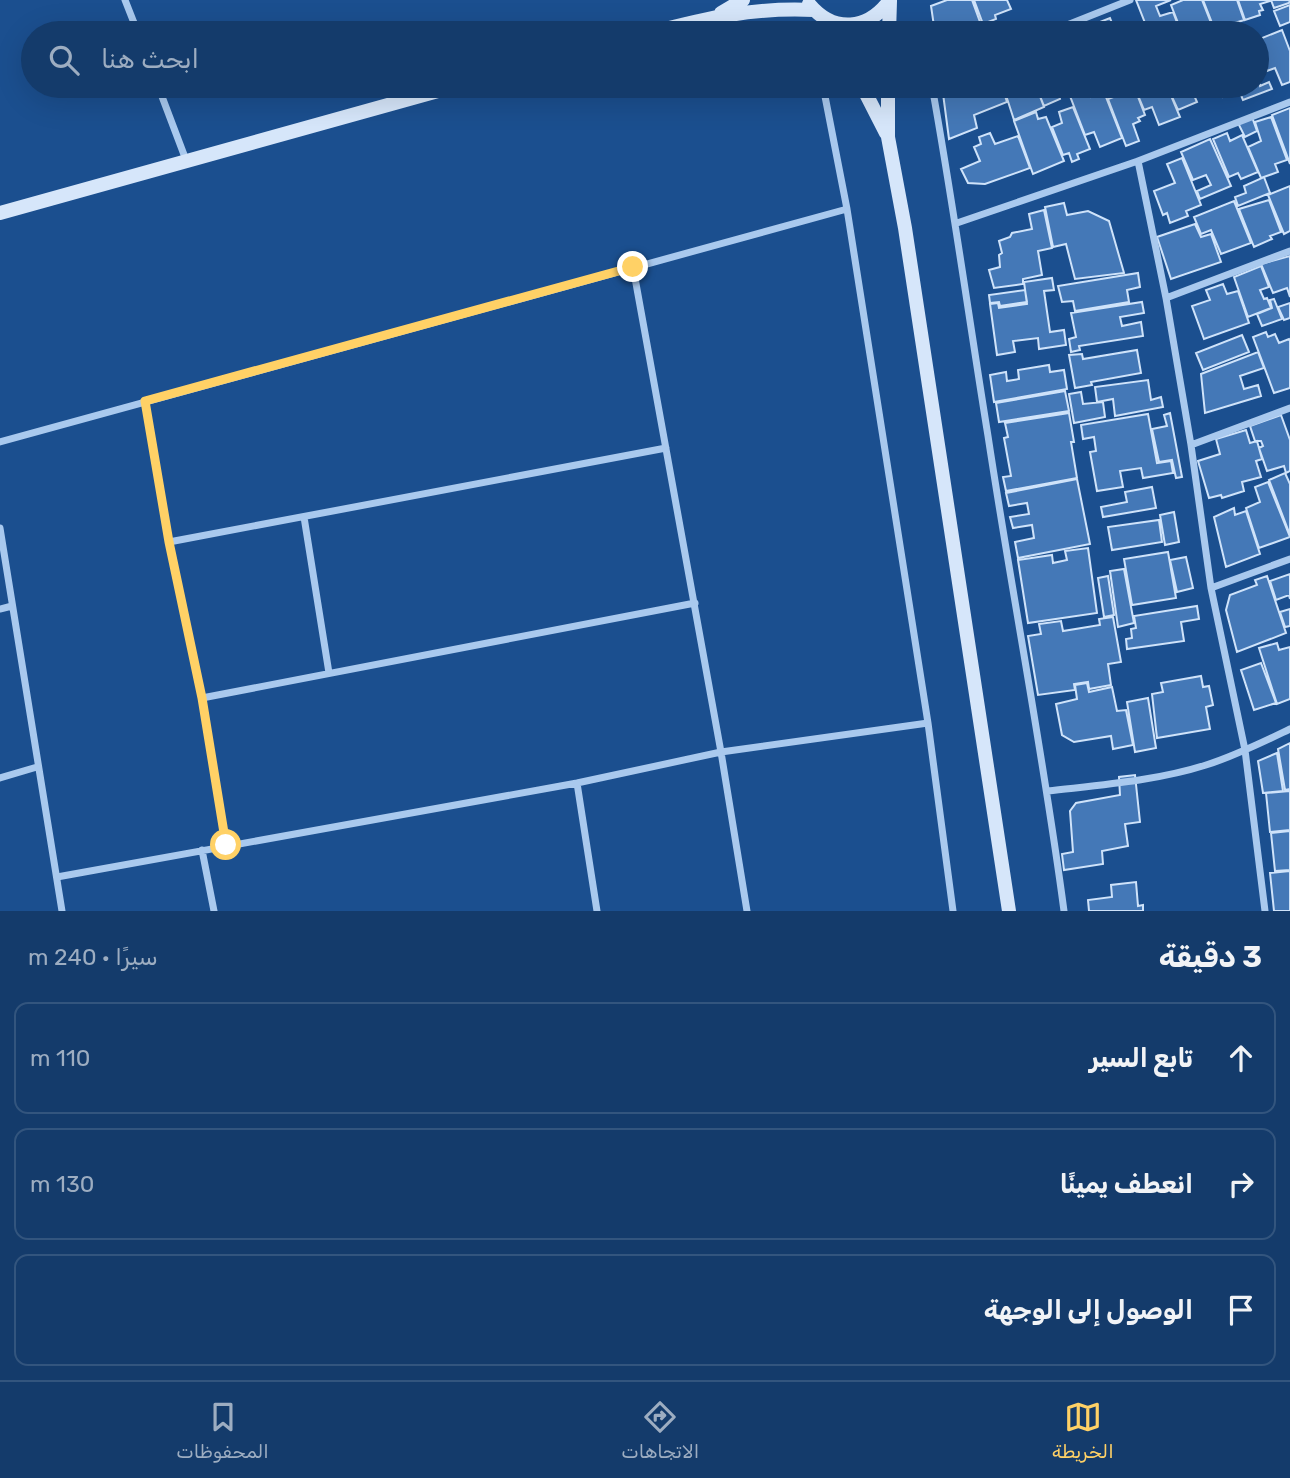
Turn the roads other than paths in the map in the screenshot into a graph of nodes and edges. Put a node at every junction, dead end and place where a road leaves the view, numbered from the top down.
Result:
1 (125, 0) edge
2 (743, 0) edge
3 (890, 0) edge
4 (1130, 0) edge
5 (814, 9) edge
6 (717, 15) junction
7 (133, 21) edge
8 (695, 21) edge
9 (832, 21) edge
10 (867, 21) edge
11 (890, 21) edge
12 (1077, 21) edge
13 (163, 98) edge
14 (412, 98) edge
15 (825, 98) edge
16 (868, 98) edge
17 (888, 98) edge
18 (934, 98) edge
19 (1290, 102) edge
20 (888, 137) junction
21 (186, 160) junction
22 (1138, 161) junction
23 (847, 209) junction
24 (0, 213) edge
25 (957, 223) junction
26 (1290, 251) edge
27 (633, 267) junction
28 (1166, 298) junction
29 (145, 401) junction
30 (1290, 408) edge
31 (0, 442) edge
32 (1191, 445) junction
33 (666, 447) junction
34 (304, 517) junction
35 (0, 528) edge
36 (169, 542) junction
37 (1290, 559) edge
38 (1211, 588) junction
39 (695, 603) junction
40 (12, 606) junction
41 (0, 609) edge
42 (329, 673) junction
43 (202, 698) junction
44 (928, 723) junction
45 (1290, 729) edge
46 (1245, 750) junction
47 (721, 752) junction
48 (37, 767) junction
49 (0, 778) edge
50 (577, 783) junction
51 (1048, 791) junction
52 (226, 845) junction
53 (202, 850) junction
54 (57, 877) junction
55 (62, 911) edge
56 (214, 911) edge
57 (597, 911) edge
58 (747, 911) edge
59 (953, 911) edge
60 (1009, 911) edge
61 (1064, 911) edge
62 (1265, 911) edge

1 - 7 street
2 - 6 street
3 - 10 street
3 - 11 street
4 - 12 street
5 - 6 street
5 - 9 street
6 - 8 street
13 - 21 street
14 - 21 street
15 - 23 street
16 - 20 street
17 - 20 street
18 - 25 street
19 - 22 street
20 - 60 street
21 - 24 street
22 - 25 street
22 - 28 street
23 - 27 street
23 - 44 street
25 - 51 street
26 - 28 street
27 - 29 street
27 - 33 street
28 - 32 street
29 - 31 street
29 - 36 street
30 - 32 street
32 - 38 street
33 - 34 street
33 - 39 street
34 - 36 street
34 - 42 street
35 - 40 street
36 - 43 street
37 - 38 street
38 - 46 street
39 - 42 street
39 - 47 street
40 - 41 street
40 - 48 street
42 - 43 street
43 - 52 street
44 - 47 street
44 - 59 street
45 - 46 street
46 - 51 street
46 - 62 street
47 - 50 street
47 - 58 street
48 - 49 street
48 - 54 street
50 - 52 street
50 - 57 street
51 - 61 street
52 - 53 street
53 - 54 street
53 - 56 street
54 - 55 street

